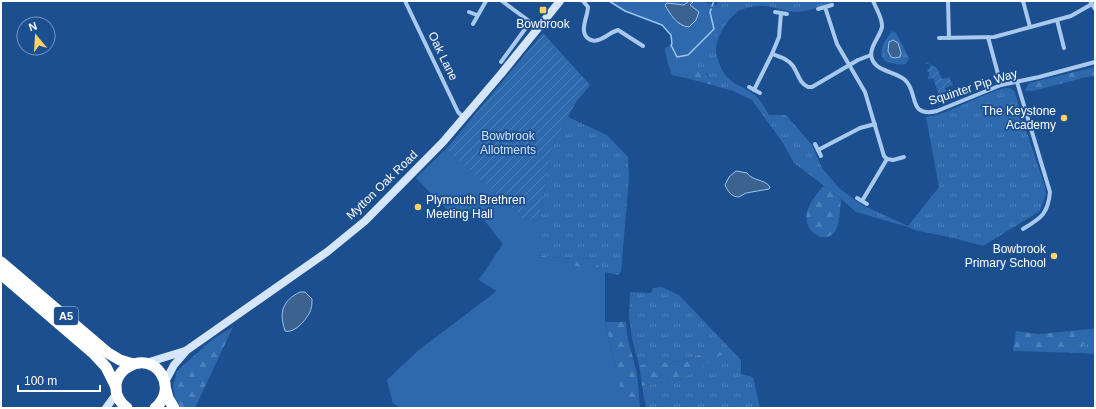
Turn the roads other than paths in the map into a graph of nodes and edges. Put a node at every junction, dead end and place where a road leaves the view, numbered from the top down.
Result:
1 (405, 1) edge
2 (486, 1) edge
3 (502, 1) edge
4 (583, 1) edge
5 (873, 1) edge
6 (948, 1) edge
7 (1022, 1) edge
8 (556, 2) edge
9 (1091, 3) edge
10 (832, 4) dead end
11 (824, 7) junction
12 (1095, 9) edge
13 (818, 10) dead end
14 (469, 12) dead end
15 (775, 12) dead end
16 (781, 13) junction
17 (787, 14) dead end
18 (477, 15) junction
19 (1057, 20) junction
20 (473, 24) dead end
21 (1030, 27) junction
22 (988, 37) junction
23 (939, 38) dead end
24 (949, 38) junction
25 (643, 46) dead end
26 (1064, 48) dead end
27 (772, 54) junction
28 (871, 55) junction
29 (501, 62) dead end
30 (1095, 62) edge
31 (849, 66) junction
32 (1017, 82) junction
33 (1001, 85) junction
34 (749, 87) dead end
35 (754, 90) junction
36 (760, 93) dead end
37 (464, 118) junction
38 (875, 124) junction
39 (815, 144) dead end
40 (818, 150) junction
41 (821, 156) dead end
42 (904, 157) dead end
43 (887, 159) junction
44 (857, 198) dead end
45 (862, 201) junction
46 (867, 204) dead end
47 (1023, 228) dead end
48 (1, 262) edge
49 (1, 274) edge
50 (187, 350) junction
51 (146, 363) junction
52 (133, 364) junction
53 (165, 386) junction
54 (116, 390) junction
55 (106, 408) edge
56 (127, 408) edge
57 (155, 408) edge
58 (174, 408) edge

1 - 37 street, Oak Lane
2 - 18 street
3 - 29 street
4 - 25 street
5 - 28 street
6 - 24 street
7 - 21 street
8 - 37 main road, Mytton Oak Road
9 - 12 street
9 - 19 street
10 - 11 street
11 - 13 street
11 - 31 street
14 - 18 street
15 - 16 street
16 - 17 street
16 - 27 street
18 - 20 street
19 - 21 street
19 - 26 street
21 - 22 street
22 - 24 street
22 - 33 street
23 - 24 street
27 - 31 street
27 - 35 street
28 - 31 street
28 - 33 street, Squinter Pip Way
30 - 32 street, Squinter Pip Way
31 - 38 street
32 - 33 street, Squinter Pip Way
32 - 47 street
34 - 35 street
35 - 36 street
37 - 50 main road, Mytton Oak Road
38 - 40 street
38 - 43 street
39 - 40 street
40 - 41 street
42 - 43 street
43 - 45 street
44 - 45 street
45 - 46 street
48 - 52 highway, A5
49 - 54 highway, A5
50 - 51 main road, Mytton Oak Road
50 - 53 main road, Mytton Oak Road
51 - 52 highway
51 - 53 highway
52 - 54 highway
53 - 57 highway
53 - 58 highway
54 - 55 main road
54 - 56 highway

